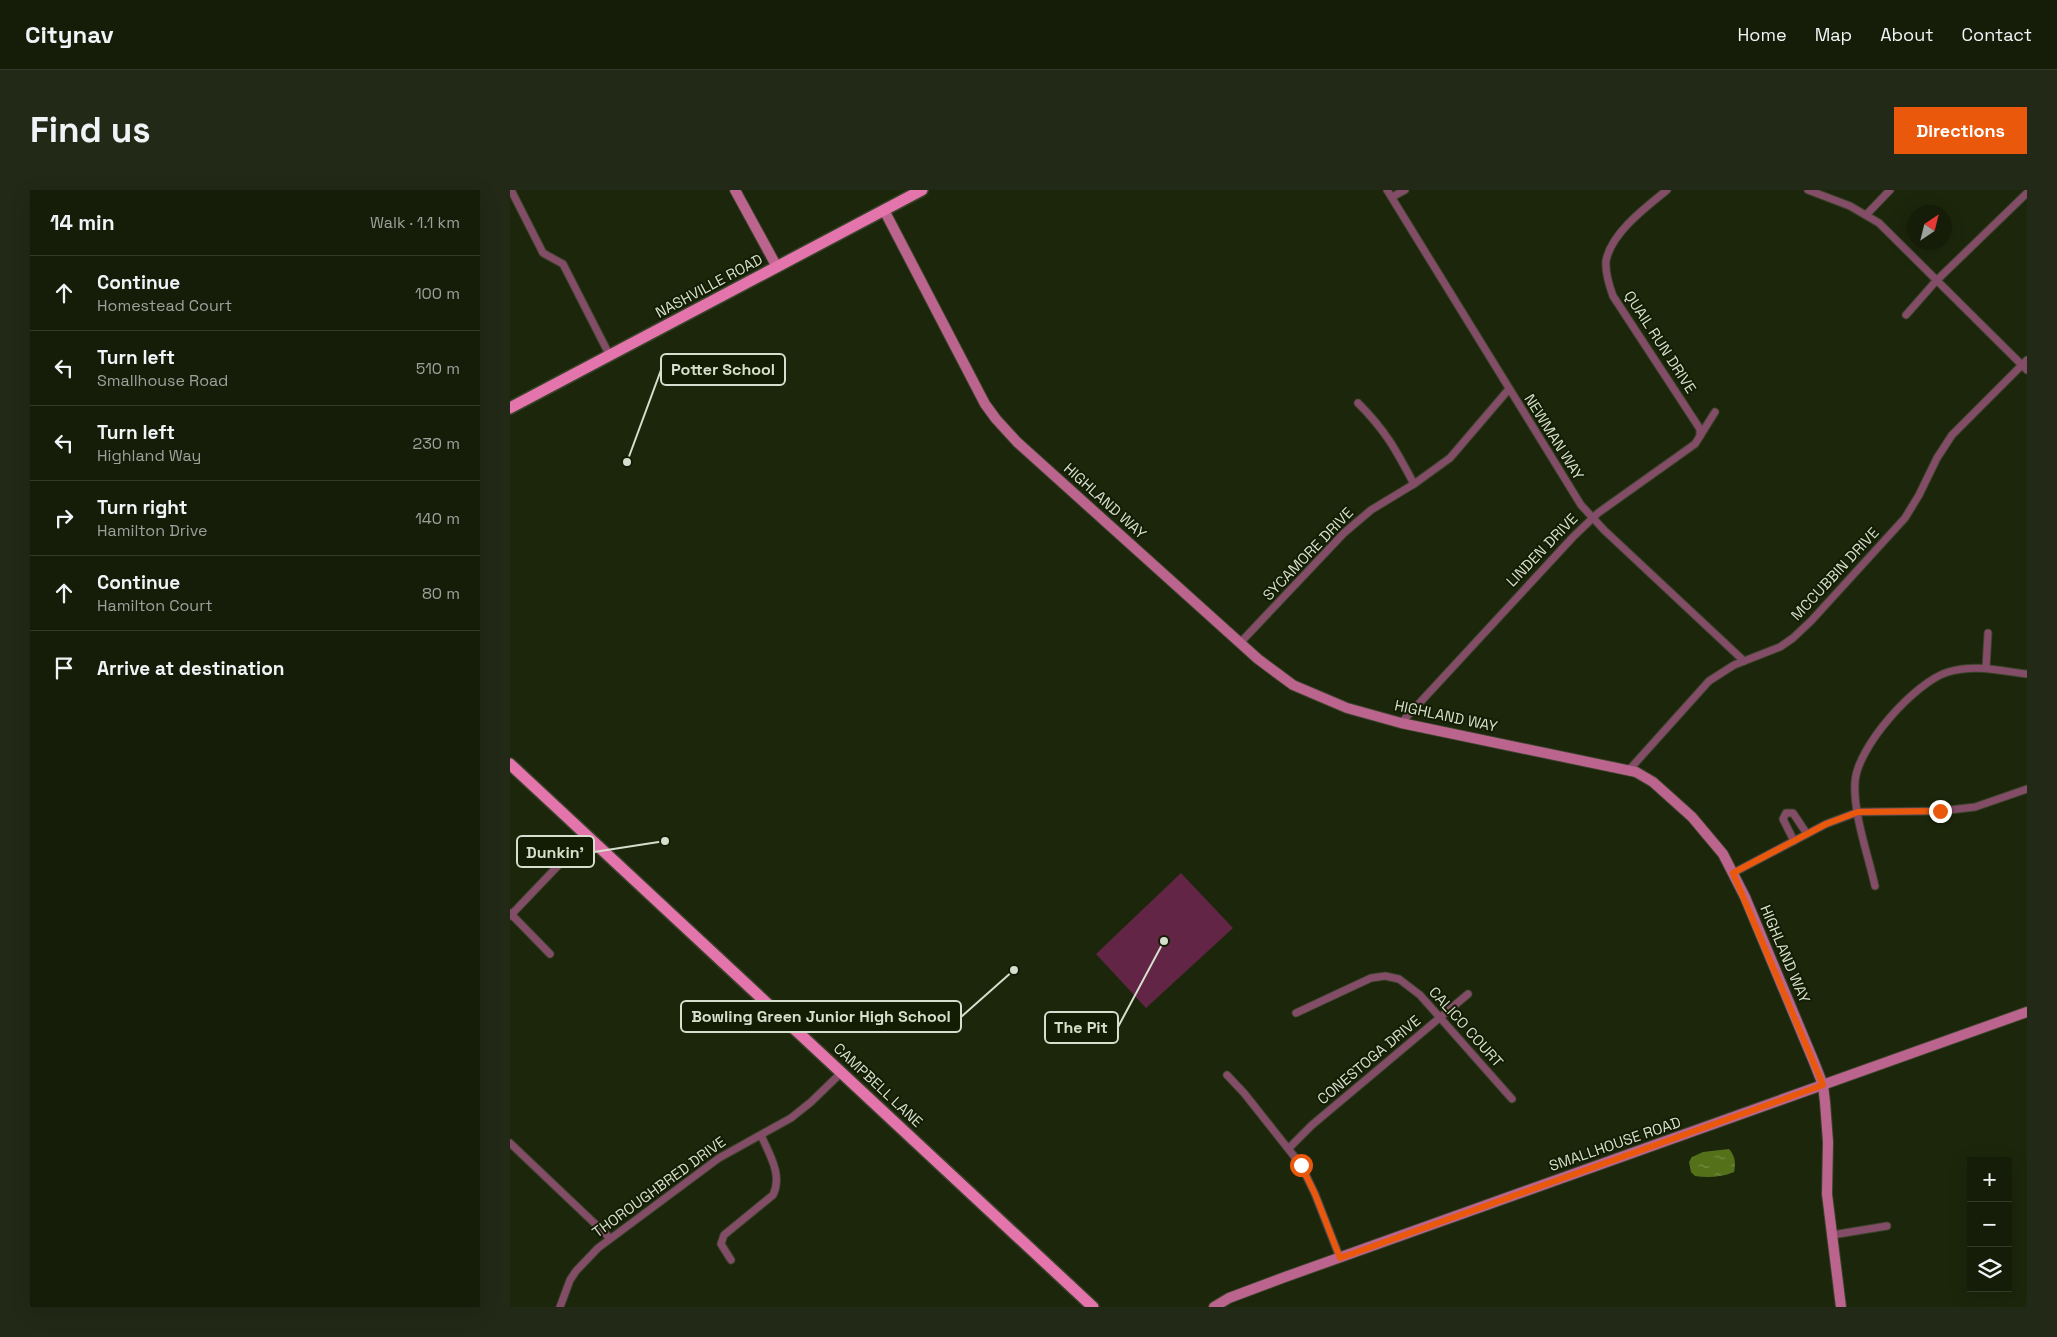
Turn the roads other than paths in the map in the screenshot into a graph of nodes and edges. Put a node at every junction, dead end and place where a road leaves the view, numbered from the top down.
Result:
1 (512, 190) edge
2 (734, 190) edge
3 (922, 190) edge
4 (1387, 190) edge
5 (1404, 190) edge
6 (1667, 190) edge
7 (1808, 190) edge
8 (1890, 190) edge
9 (2027, 193) edge
10 (1392, 197) junction
11 (884, 210) junction
12 (1866, 215) junction
13 (777, 267) junction
14 (1936, 281) junction
15 (1906, 315) dead end
16 (610, 356) junction
17 (2025, 365) edge
18 (1509, 389) junction
19 (1358, 403) dead end
20 (510, 408) edge
21 (1715, 412) dead end
22 (1699, 439) junction
23 (1414, 484) junction
24 (1592, 518) junction
25 (1988, 633) dead end
26 (1240, 643) junction
27 (1744, 661) junction
28 (1986, 668) junction
29 (2027, 674) edge
30 (1401, 723) junction
31 (510, 764) edge
32 (1629, 770) junction
33 (2027, 789) edge
34 (1858, 812) junction
35 (1807, 834) junction
36 (588, 837) junction
37 (1794, 841) junction
38 (1733, 873) junction
39 (1875, 886) dead end
40 (510, 914) edge
41 (550, 954) dead end
42 (1468, 994) dead end
43 (2027, 1012) edge
44 (1296, 1013) dead end
45 (1439, 1019) junction
46 (842, 1072) junction
47 (1227, 1075) dead end
48 (1823, 1085) junction
49 (1512, 1099) dead end
50 (761, 1135) junction
51 (510, 1143) edge
52 (1289, 1148) junction
53 (1887, 1226) dead end
54 (1832, 1235) junction
55 (610, 1238) junction
56 (1340, 1258) junction
57 (731, 1260) dead end
58 (560, 1307) edge
59 (1093, 1307) edge
60 (1214, 1307) edge
61 (1841, 1307) edge

1 - 16 street
2 - 13 street
3 - 11 main road, NASHVILLE ROAD
4 - 10 street, NEWMAN WAY
5 - 10 street
6 - 22 street, QUAIL RUN DRIVE
7 - 12 street
8 - 12 street
9 - 14 street
10 - 18 street, NEWMAN WAY
11 - 13 main road, NASHVILLE ROAD
11 - 26 street, HIGHLAND WAY
12 - 14 street
13 - 16 main road, NASHVILLE ROAD
14 - 15 street
14 - 17 street
16 - 20 main road, NASHVILLE ROAD
17 - 27 street, MCCUBBIN DRIVE
18 - 23 street, SYCAMORE DRIVE
18 - 24 street, NEWMAN WAY
19 - 23 street
21 - 22 street, LINDEN DRIVE
22 - 24 street, LINDEN DRIVE
23 - 26 street, SYCAMORE DRIVE
24 - 27 street, NEWMAN WAY
24 - 30 street, LINDEN DRIVE
25 - 28 street
26 - 30 street, HIGHLAND WAY
27 - 32 street, MCCUBBIN DRIVE
28 - 29 street
28 - 34 street
30 - 32 street, HIGHLAND WAY
31 - 36 main road, CAMPBELL LANE
32 - 38 street, HIGHLAND WAY
33 - 34 street
34 - 35 street
34 - 39 street
35 - 37 street
35 - 37 street
36 - 40 street
36 - 46 main road, CAMPBELL LANE
37 - 38 street
38 - 48 street, HIGHLAND WAY
40 - 41 street
42 - 45 street, CONESTOGA DRIVE
43 - 48 street, SMALLHOUSE ROAD
44 - 45 street, CALICO COURT
45 - 49 street, CALICO COURT
45 - 52 street, CONESTOGA DRIVE
46 - 50 street, THOROUGHBRED DRIVE
46 - 59 main road, CAMPBELL LANE
47 - 52 street
48 - 54 street, HIGHLAND WAY
48 - 56 street, SMALLHOUSE ROAD
50 - 55 street, THOROUGHBRED DRIVE
50 - 57 street
51 - 55 street
52 - 56 street
53 - 54 street
54 - 61 street, HIGHLAND WAY
55 - 58 street, THOROUGHBRED DRIVE
56 - 60 street, SMALLHOUSE ROAD

